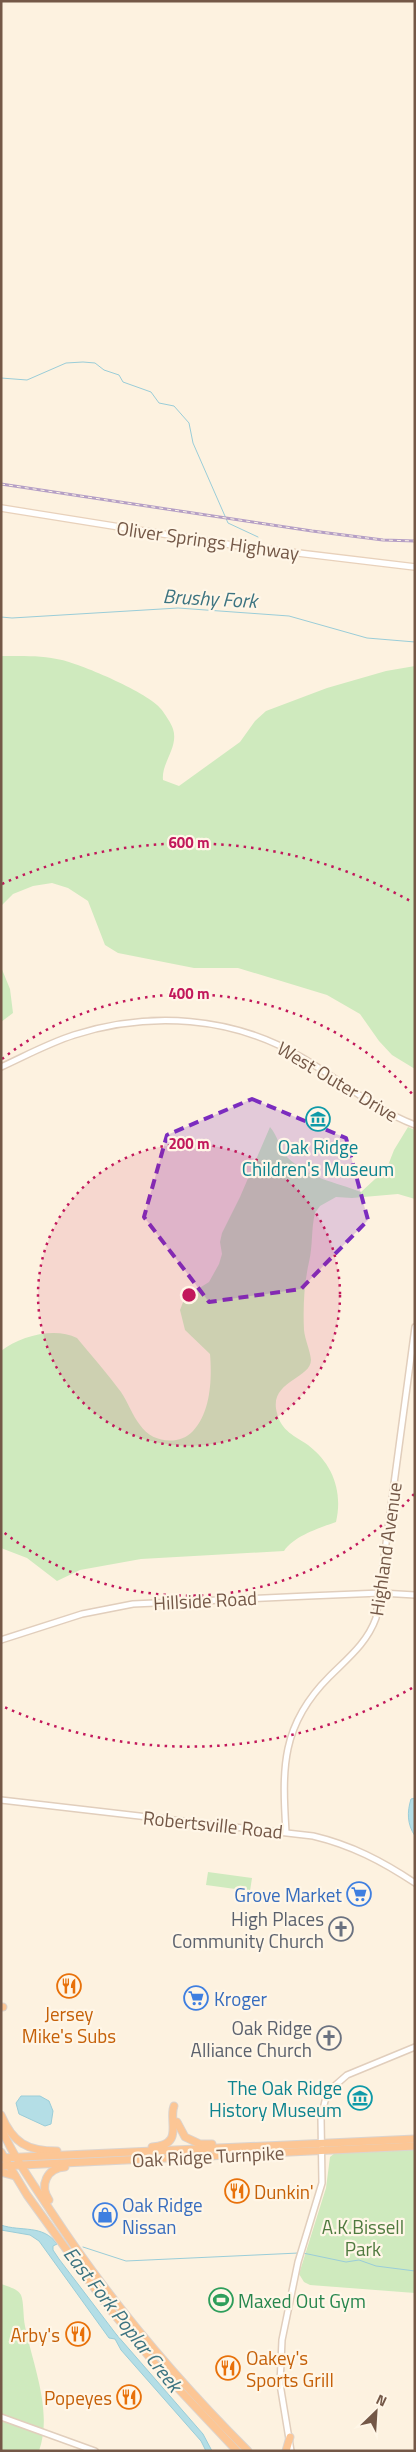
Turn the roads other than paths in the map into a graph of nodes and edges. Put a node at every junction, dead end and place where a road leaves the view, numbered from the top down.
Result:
1 (1, 508) edge
2 (415, 567) edge
3 (1, 1067) edge
4 (415, 1125) edge
5 (415, 1327) edge
6 (381, 1594) junction
7 (415, 1595) edge
8 (1, 1640) edge
9 (1, 1800) edge
10 (286, 1832) junction
11 (415, 1883) edge
12 (415, 2047) edge
13 (1, 2115) edge
14 (1, 2128) edge
15 (415, 2138) edge
16 (322, 2143) junction
17 (262, 2146) junction
18 (415, 2146) edge
19 (323, 2151) junction
20 (108, 2153) junction
21 (2, 2156) edge
22 (17, 2158) junction
23 (100, 2162) junction
24 (21, 2165) junction
25 (5, 2166) edge
26 (1, 2172) edge
27 (15, 2176) junction
28 (63, 2229) junction
29 (1, 2417) edge
30 (290, 2437) junction
31 (241, 2449) edge
32 (95, 2451) edge
33 (286, 2451) edge
34 (291, 2451) edge

1 - 2 main road, Oliver Springs Highway
3 - 4 street, West Outer Drive
5 - 6 street, Highland Avenue
6 - 7 street, Hillside Road
6 - 8 street, Hillside Road
6 - 10 street, Highland Avenue
9 - 10 street, Robertsville Road
10 - 11 street, Robertsville Road
12 - 16 street
13 - 20 highway
14 - 22 highway
15 - 16 highway, Oak Ridge Turnpike
16 - 17 highway, Oak Ridge Turnpike
16 - 19 street
17 - 20 highway, Oak Ridge Turnpike
17 - 20 highway
18 - 19 highway, Oak Ridge Turnpike
19 - 23 highway, Oak Ridge Turnpike
19 - 30 street
20 - 22 highway, Oak Ridge Turnpike
21 - 22 highway, Oak Ridge Turnpike
21 - 25 highway
22 - 24 highway
23 - 24 highway, Oak Ridge Turnpike
23 - 28 highway
24 - 25 highway, Oak Ridge Turnpike
24 - 28 highway
25 - 27 highway
26 - 27 highway
27 - 31 highway
28 - 31 highway
29 - 32 street
30 - 33 highway
30 - 34 street

